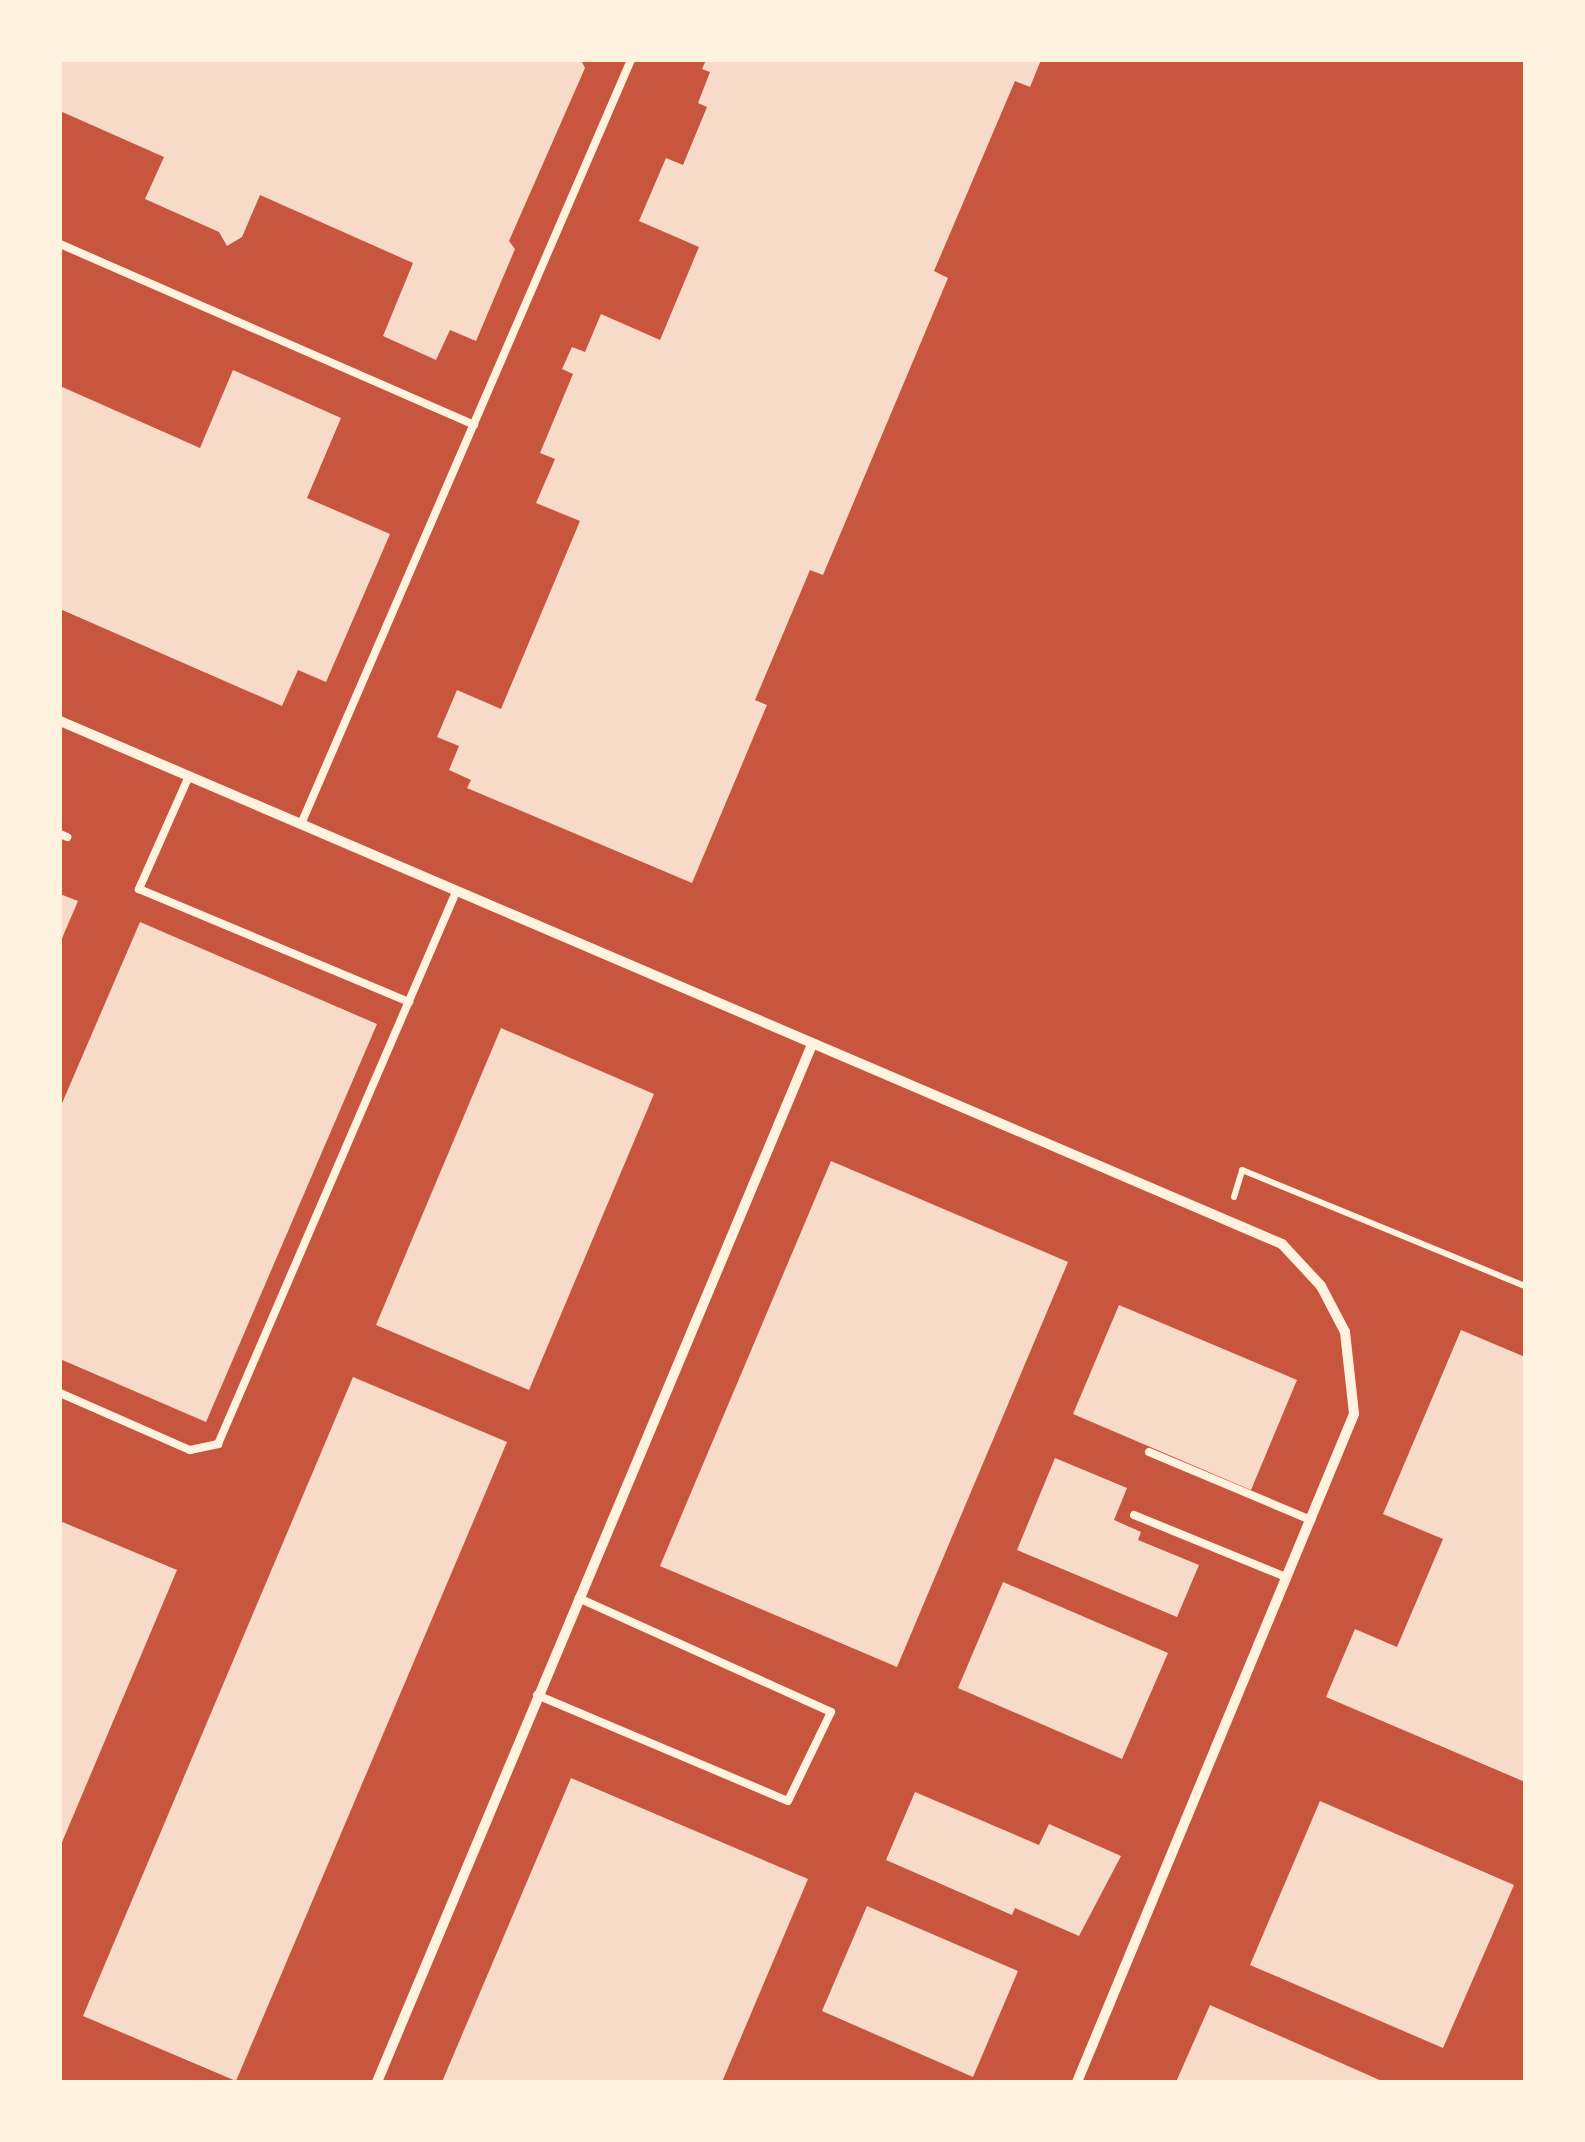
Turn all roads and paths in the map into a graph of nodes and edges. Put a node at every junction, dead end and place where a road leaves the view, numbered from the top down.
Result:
1 (631, 60) edge
2 (60, 244) edge
3 (474, 425) junction
4 (60, 722) edge
5 (188, 776) junction
6 (301, 824) junction
7 (456, 892) junction
8 (409, 1002) junction
9 (812, 1047) junction
10 (1227, 1222) junction
11 (1525, 1286) edge
12 (60, 1393) edge
13 (1149, 1452) dead end
14 (1134, 1515) dead end
15 (1310, 1520) junction
16 (1286, 1577) junction
17 (578, 1598) junction
18 (537, 1695) junction
19 (377, 2082) edge
20 (1076, 2082) edge

1 - 3 lane
2 - 3 lane
3 - 6 lane
4 - 5 street
5 - 6 street
5 - 8 lane
6 - 7 street
7 - 8 lane
7 - 9 street
8 - 12 lane
9 - 10 street
9 - 17 street
10 - 11 path
10 - 15 street
13 - 15 lane
14 - 16 lane
15 - 16 street
16 - 20 street
17 - 18 street
17 - 18 lane
18 - 19 street

